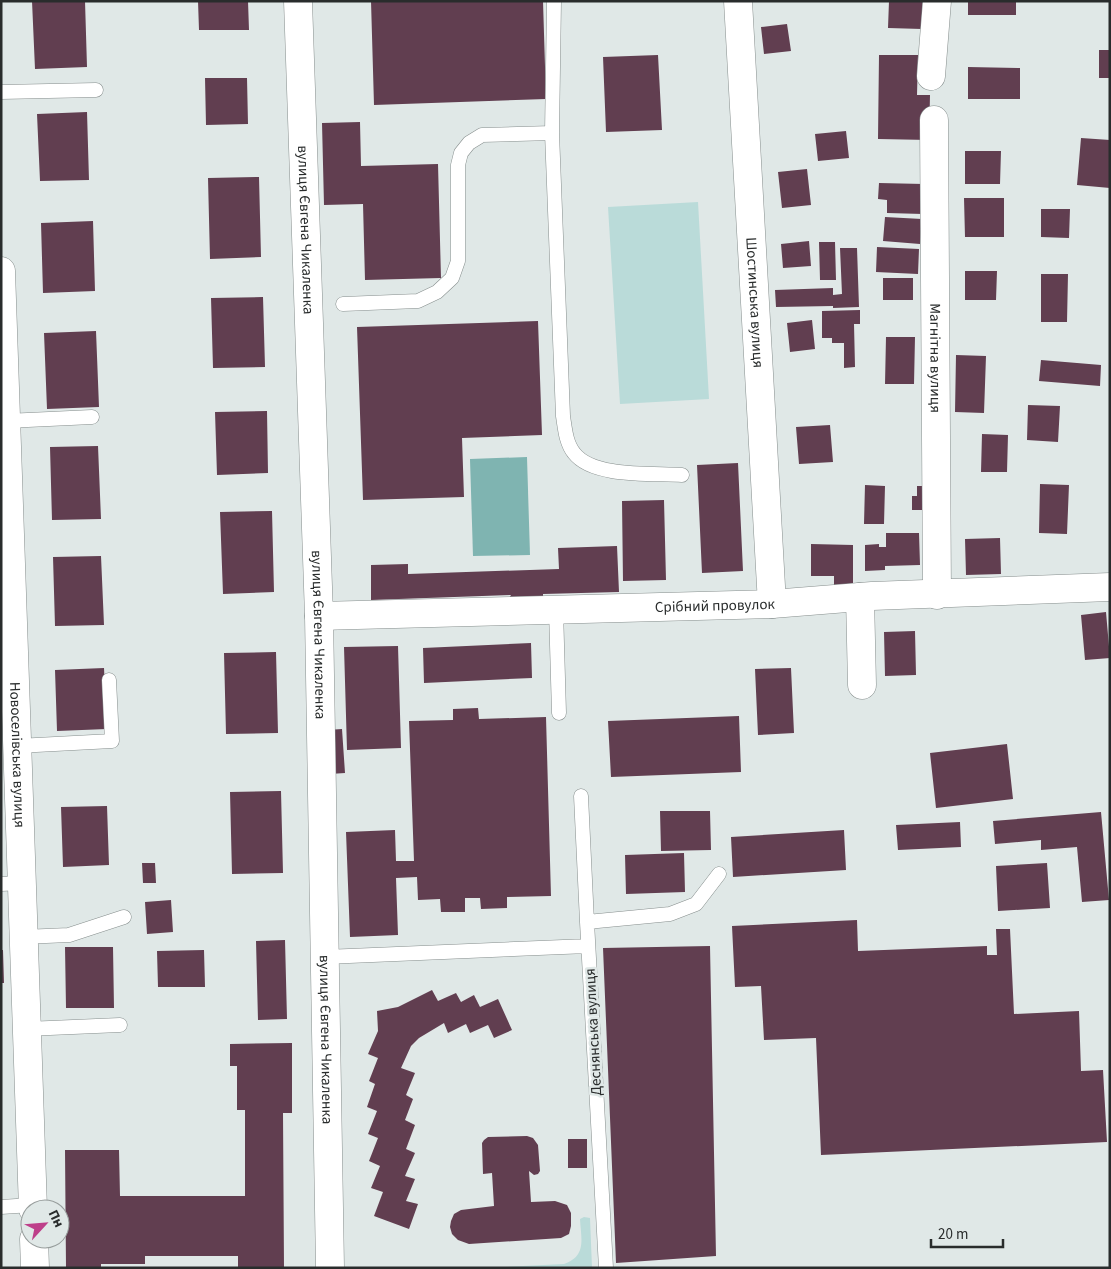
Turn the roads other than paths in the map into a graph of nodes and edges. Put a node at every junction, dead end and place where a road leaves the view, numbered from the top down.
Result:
1 (298, 1) edge
2 (554, 1) edge
3 (738, 1) edge
4 (936, 1) edge
5 (931, 76) dead end
6 (96, 90) dead end
7 (1, 92) edge
8 (934, 120) dead end
9 (552, 133) junction
10 (1, 271) edge
11 (343, 304) dead end
12 (3, 382) edge
13 (92, 417) dead end
14 (6, 421) junction
15 (4, 458) edge
16 (682, 474) dead end
17 (1110, 587) edge
18 (937, 595) junction
19 (860, 597) junction
20 (772, 604) junction
21 (556, 610) junction
22 (319, 616) junction
23 (7, 649) edge
24 (109, 680) dead end
25 (862, 685) dead end
26 (559, 713) dead end
27 (17, 746) junction
28 (10, 780) edge
29 (582, 796) dead end
30 (719, 874) dead end
31 (11, 884) edge
32 (124, 917) dead end
33 (587, 922) junction
34 (23, 937) junction
35 (588, 946) junction
36 (325, 957) junction
37 (120, 1025) dead end
38 (26, 1029) junction
39 (32, 1199) edge
40 (1, 1207) edge
41 (20, 1207) edge
42 (34, 1249) edge
43 (35, 1268) edge
44 (330, 1268) edge
45 (606, 1268) edge

1 - 22 street, вулиця Євгена Чикаленка
2 - 9 lane
3 - 20 street, Шостинська вулиця
4 - 5 street
6 - 7 lane
8 - 18 street, Магнітна вулиця
9 - 11 lane
9 - 16 lane
10 - 12 street, Новоселівська вулиця
12 - 14 street, Новоселівська вулиця
13 - 14 lane
14 - 15 street, Новоселівська вулиця
15 - 23 street, Новоселівська вулиця
17 - 18 street, Срібний провулок
18 - 19 street, Срібний провулок
19 - 20 street, Срібний провулок
19 - 25 street
20 - 21 street, Срібний провулок
21 - 22 street, Срібний провулок
21 - 26 lane
22 - 36 street, вулиця Євгена Чикаленка
23 - 27 street, Новоселівська вулиця
24 - 27 lane
27 - 28 street, Новоселівська вулиця
28 - 31 street, Новоселівська вулиця
29 - 33 lane, Деснянська вулиця
30 - 33 lane
31 - 34 street, Новоселівська вулиця
32 - 34 lane
33 - 35 lane, Деснянська вулиця
34 - 38 street, Новоселівська вулиця
35 - 36 lane
35 - 45 lane, Деснянська вулиця
36 - 44 street, вулиця Євгена Чикаленка
37 - 38 lane
38 - 39 street, Новоселівська вулиця
40 - 41 lane
42 - 43 street

